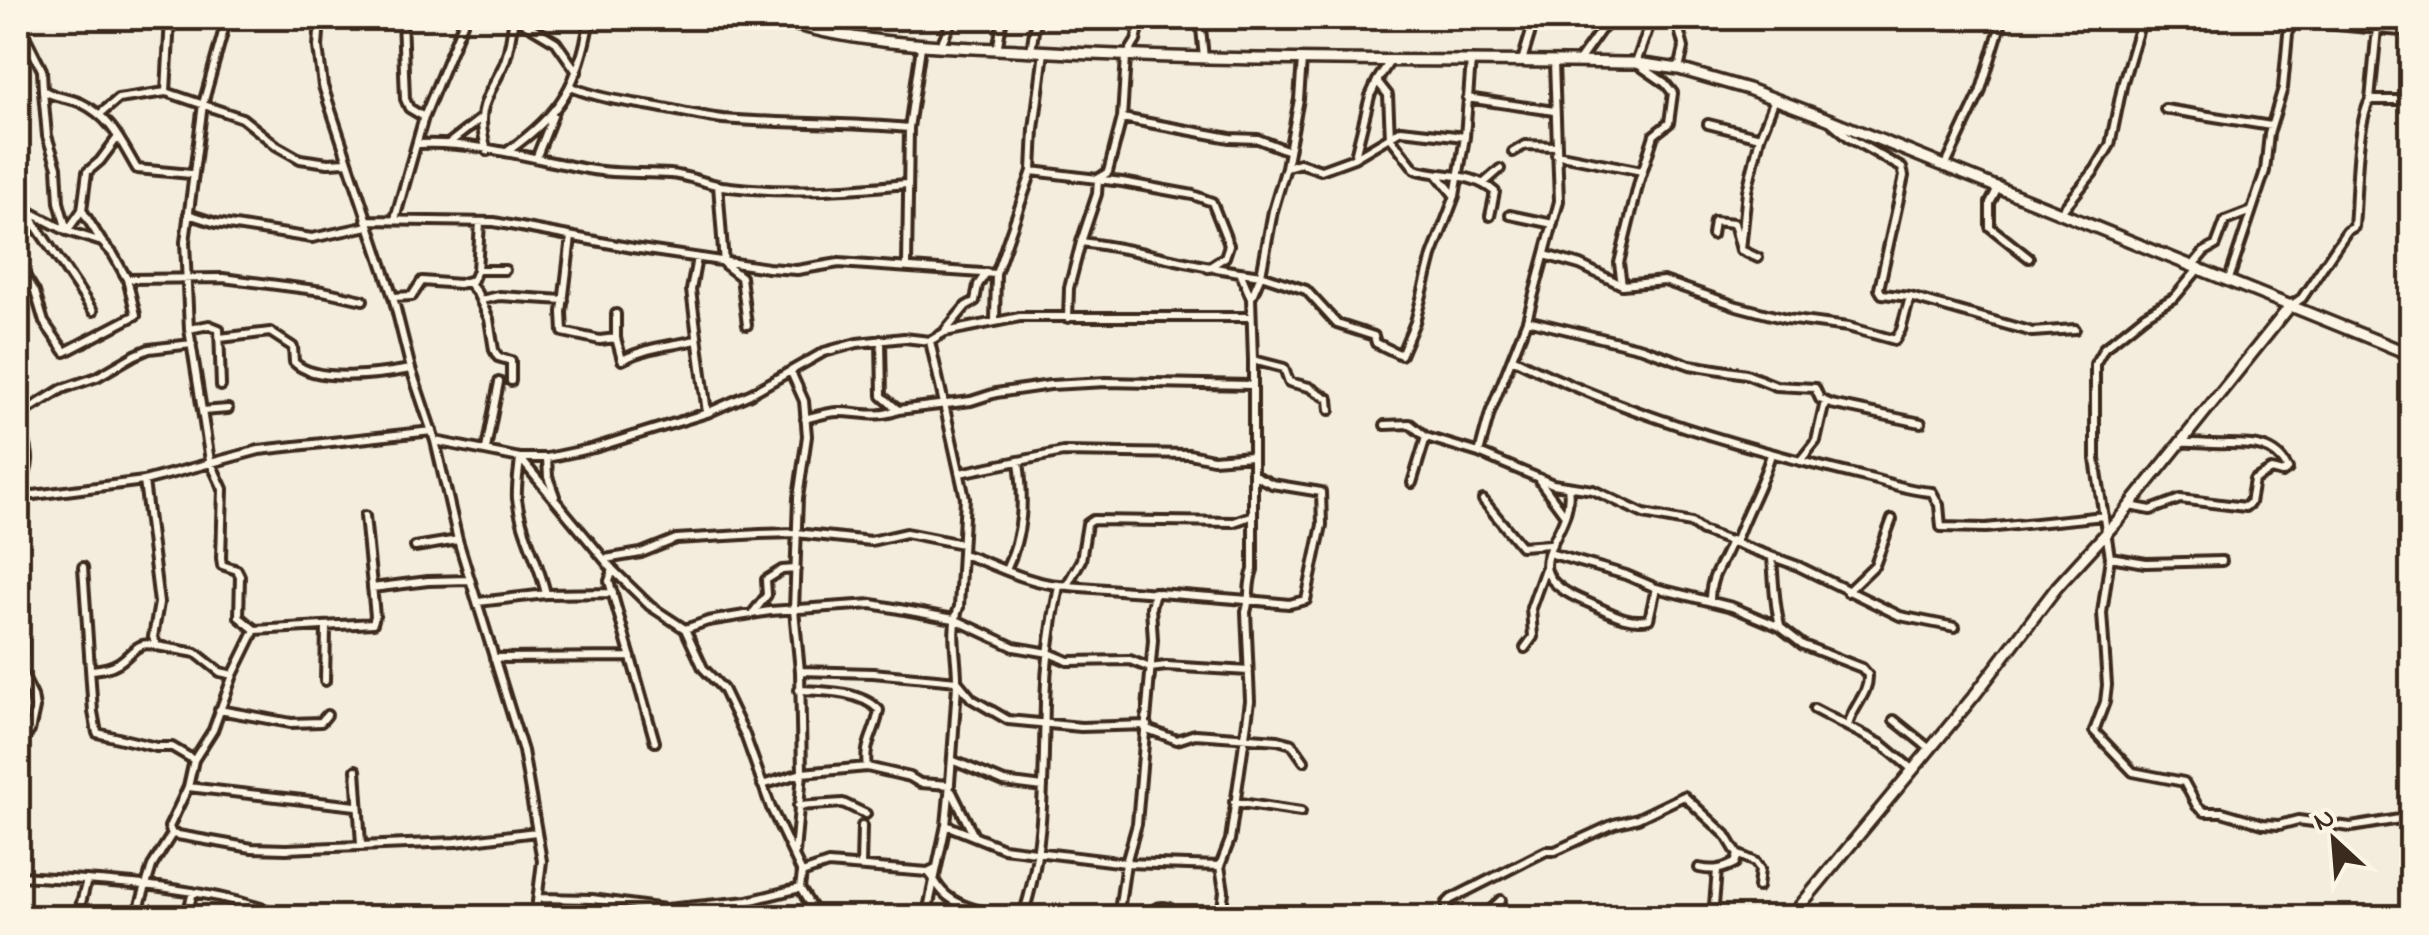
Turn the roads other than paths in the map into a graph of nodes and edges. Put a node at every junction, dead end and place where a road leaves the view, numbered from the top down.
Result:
1 (170, 18) edge
2 (227, 18) edge
3 (320, 18) edge
4 (402, 18) edge
5 (465, 18) edge
6 (515, 18) edge
7 (590, 18) edge
8 (772, 18) edge
9 (953, 18) edge
10 (1003, 18) edge
11 (1036, 18) edge
12 (1141, 18) edge
13 (1200, 18) edge
14 (1535, 18) edge
15 (1605, 18) edge
16 (1615, 18) edge
17 (1652, 18) edge
18 (1676, 18) edge
19 (2003, 18) edge
20 (2142, 18) edge
21 (2294, 18) edge
22 (2308, 18) edge
23 (2378, 18) edge
24 (18, 22) edge
25 (2375, 30) junction
26 (1600, 31) junction
27 (2412, 32) edge
28 (30, 45) junction
29 (921, 47) junction
30 (940, 48) junction
31 (996, 51) junction
32 (1031, 51) junction
33 (1044, 52) junction
34 (1126, 57) junction
35 (18, 58) edge
36 (1204, 58) junction
37 (1302, 58) junction
38 (1471, 59) junction
39 (1391, 60) junction
40 (1522, 61) junction
41 (1578, 62) junction
42 (1554, 63) junction
43 (1636, 63) junction
44 (1680, 69) junction
45 (578, 73) junction
46 (1377, 81) junction
47 (571, 87) junction
48 (43, 90) junction
49 (166, 92) junction
50 (1467, 98) junction
51 (1775, 99) junction
52 (2370, 100) junction
53 (2412, 100) edge
54 (202, 104) junction
55 (2164, 109) dead end
56 (1554, 111) junction
57 (100, 114) junction
58 (553, 114) junction
59 (424, 117) junction
60 (480, 118) junction
61 (1122, 118) junction
62 (1828, 119) junction
63 (1708, 124) dead end
64 (2271, 126) junction
65 (909, 128) junction
66 (351, 129) dead end
67 (338, 131) junction
68 (118, 137) junction
69 (1390, 137) junction
70 (1465, 137) junction
71 (1760, 137) junction
72 (418, 144) junction
73 (448, 144) junction
74 (1289, 147) junction
75 (487, 150) junction
76 (1555, 150) junction
77 (506, 152) junction
78 (1513, 152) dead end
79 (537, 156) junction
80 (1354, 158) junction
81 (346, 162) junction
82 (1946, 165) junction
83 (1286, 167) junction
84 (1500, 170) dead end
85 (1032, 171) junction
86 (1642, 171) junction
87 (192, 174) junction
88 (1437, 174) junction
89 (1460, 175) junction
90 (1098, 180) junction
91 (1484, 183) junction
92 (906, 184) junction
93 (18, 185) edge
94 (718, 185) junction
95 (1999, 186) junction
96 (1455, 196) junction
97 (82, 210) junction
98 (2251, 211) junction
99 (30, 212) junction
100 (2060, 212) junction
101 (188, 214) junction
102 (1490, 216) dead end
103 (1510, 216) dead end
104 (395, 219) junction
105 (480, 222) junction
106 (367, 223) junction
107 (1553, 224) junction
108 (67, 231) junction
109 (1712, 235) dead end
110 (571, 238) junction
111 (102, 242) junction
112 (1081, 242) junction
113 (1741, 250) junction
114 (1545, 255) junction
115 (697, 258) junction
116 (1758, 258) dead end
117 (2029, 258) dead end
118 (18, 264) edge
119 (724, 264) junction
120 (907, 266) junction
121 (2197, 266) junction
122 (1207, 268) junction
123 (477, 270) junction
124 (506, 270) dead end
125 (1240, 272) junction
126 (986, 273) junction
127 (996, 274) junction
128 (1261, 275) junction
129 (185, 278) junction
130 (127, 279) junction
131 (2229, 280) junction
132 (468, 282) junction
133 (1622, 285) junction
134 (1910, 296) junction
135 (393, 297) junction
136 (1251, 298) junction
137 (363, 300) dead end
138 (481, 300) junction
139 (564, 300) junction
140 (2291, 306) junction
141 (93, 311) dead end
142 (616, 314) dead end
143 (1250, 317) junction
144 (1068, 318) junction
145 (1526, 320) junction
146 (994, 322) junction
147 (747, 325) dead end
148 (189, 328) junction
149 (2075, 329) dead end
150 (944, 332) junction
151 (220, 338) junction
152 (616, 338) junction
153 (696, 340) junction
154 (881, 340) junction
155 (930, 341) junction
156 (192, 344) junction
157 (2412, 354) edge
158 (1512, 358) junction
159 (1254, 360) junction
160 (411, 369) junction
161 (790, 372) junction
162 (510, 381) dead end
163 (499, 382) dead end
164 (1252, 385) junction
165 (221, 386) dead end
166 (882, 396) junction
167 (1825, 402) junction
168 (946, 404) junction
169 (228, 409) dead end
170 (898, 410) junction
171 (1330, 410) dead end
172 (202, 411) junction
173 (707, 413) junction
174 (876, 414) junction
175 (805, 420) junction
176 (1921, 423) dead end
177 (1385, 424) dead end
178 (432, 431) junction
179 (1426, 437) junction
180 (436, 441) junction
181 (2178, 443) junction
182 (486, 448) junction
183 (1479, 454) junction
184 (1771, 454) junction
185 (1252, 456) junction
186 (520, 458) junction
187 (546, 458) junction
188 (210, 461) junction
189 (1019, 461) junction
190 (1799, 462) junction
191 (960, 472) junction
192 (1254, 475) junction
193 (1536, 477) junction
194 (144, 480) junction
195 (1412, 483) dead end
196 (1568, 487) junction
197 (18, 494) edge
198 (1483, 500) dead end
199 (558, 502) junction
200 (2130, 506) junction
201 (1565, 515) junction
202 (364, 516) dead end
203 (1250, 516) junction
204 (2104, 516) junction
205 (1892, 519) dead end
206 (796, 533) junction
207 (2106, 533) junction
208 (458, 540) junction
209 (1733, 542) junction
210 (962, 544) junction
211 (415, 547) dead end
212 (1550, 548) junction
213 (962, 554) junction
214 (2110, 557) junction
215 (1772, 558) junction
216 (604, 560) junction
217 (2222, 561) dead end
218 (83, 568) dead end
219 (796, 569) junction
220 (1545, 569) junction
221 (613, 570) junction
222 (1006, 570) junction
223 (471, 580) junction
224 (1063, 586) junction
225 (372, 588) junction
226 (1656, 588) junction
227 (1155, 592) junction
228 (1847, 592) junction
229 (613, 593) junction
230 (546, 594) junction
231 (1234, 598) junction
232 (1250, 600) junction
233 (1710, 601) junction
234 (478, 602) junction
235 (24, 608) dead end
236 (794, 610) junction
237 (1246, 612) junction
238 (751, 614) junction
239 (954, 619) junction
240 (1780, 627) junction
241 (326, 628) junction
242 (1955, 628) dead end
243 (685, 629) junction
244 (255, 630) junction
245 (163, 648) junction
246 (1526, 648) dead end
247 (1048, 653) junction
248 (632, 657) junction
249 (494, 658) junction
250 (1150, 668) junction
251 (92, 670) junction
252 (800, 671) junction
253 (1249, 671) junction
254 (233, 675) junction
255 (324, 681) dead end
256 (957, 681) junction
257 (799, 690) junction
258 (1814, 709) dead end
259 (219, 710) junction
260 (327, 714) dead end
261 (1894, 720) dead end
262 (1045, 722) junction
263 (1147, 727) junction
264 (1848, 727) junction
265 (1244, 737) junction
266 (20, 741) edge
267 (654, 742) dead end
268 (1930, 749) junction
269 (194, 760) junction
270 (1304, 760) dead end
271 (954, 761) junction
272 (18, 764) edge
273 (867, 767) junction
274 (356, 770) dead end
275 (1913, 770) junction
276 (802, 773) junction
277 (762, 785) junction
278 (950, 785) junction
279 (188, 787) junction
280 (1044, 787) junction
281 (1234, 802) junction
282 (356, 806) junction
283 (798, 806) junction
284 (1300, 812) dead end
285 (866, 814) dead end
286 (2412, 817) edge
287 (946, 825) junction
288 (862, 826) dead end
289 (536, 832) junction
290 (172, 834) junction
291 (974, 835) junction
292 (361, 844) junction
293 (1036, 853) junction
294 (795, 854) junction
295 (1738, 854) junction
296 (1126, 863) junction
297 (860, 866) junction
298 (1220, 866) junction
299 (937, 868) junction
300 (1699, 868) dead end
301 (1718, 870) junction
302 (928, 872) junction
303 (802, 873) junction
304 (18, 876) edge
305 (87, 880) junction
306 (936, 880) junction
307 (146, 885) junction
308 (1758, 887) dead end
309 (800, 888) junction
310 (193, 892) junction
311 (539, 898) junction
312 (1501, 900) dead end
313 (665, 908) junction
314 (1022, 916) edge
315 (77, 918) edge
316 (136, 918) edge
317 (186, 918) edge
318 (291, 918) edge
319 (535, 918) edge
320 (673, 918) edge
321 (818, 918) edge
322 (926, 918) edge
323 (1118, 918) edge
324 (1146, 918) edge
325 (1174, 918) edge
326 (1221, 918) edge
327 (1452, 918) edge
328 (1482, 918) edge
329 (1717, 918) edge
330 (1790, 918) edge

1 - 49 street
2 - 54 street
3 - 67 street
4 - 59 street
5 - 59 street
6 - 45 street
6 - 60 street
7 - 45 street
8 - 29 street
9 - 30 street
10 - 31 street
11 - 32 street
12 - 34 street
13 - 36 street
14 - 40 street
15 - 26 street
16 - 26 street
17 - 43 street
18 - 44 street
19 - 82 street
20 - 100 street
21 - 64 street
22 - 25 street
23 - 25 street
24 - 28 street
25 - 27 street
25 - 52 street
26 - 41 street
28 - 35 street
28 - 48 street
29 - 30 street
29 - 65 street
30 - 31 street
31 - 32 street
32 - 33 street
33 - 34 street
33 - 85 street
34 - 36 street
34 - 61 street
36 - 37 street
37 - 39 street
37 - 74 street
38 - 39 street
38 - 40 street
38 - 50 street
39 - 46 street
40 - 42 street
41 - 42 street
41 - 43 street
42 - 56 street
43 - 44 street
43 - 86 street
44 - 51 street
45 - 47 street
46 - 69 street
46 - 80 street
47 - 58 street
47 - 65 street
48 - 57 street
48 - 108 street
49 - 54 street
49 - 57 street
50 - 56 street
50 - 70 street
51 - 62 street
51 - 71 street
52 - 53 street
52 - 140 street
54 - 81 street
54 - 87 street
55 - 64 street
56 - 76 street
57 - 68 street
58 - 77 street
58 - 79 street
59 - 72 street
60 - 73 street
60 - 75 street
61 - 74 street
61 - 90 street
62 - 82 street
62 - 134 street
63 - 71 street
64 - 98 street
65 - 92 street
66 - 67 street
67 - 81 street
68 - 87 street
68 - 97 street
69 - 70 street
69 - 80 street
69 - 88 street
70 - 89 street
71 - 113 street
72 - 73 street
72 - 104 street
73 - 75 street
74 - 83 street
75 - 77 street
76 - 78 street
76 - 86 street
76 - 107 street
77 - 79 street
79 - 94 street
80 - 83 street
81 - 106 street
82 - 95 street
83 - 128 street
84 - 91 street
85 - 90 street
85 - 127 street
86 - 133 street
87 - 101 street
88 - 89 street
88 - 96 street
89 - 91 street
89 - 96 street
90 - 112 street
90 - 122 street
91 - 102 street
92 - 94 street
92 - 120 street
93 - 99 street
94 - 119 street
95 - 100 street
95 - 117 street
96 - 128 street
97 - 108 street
97 - 111 street
98 - 121 street
98 - 131 street
99 - 108 street
99 - 141 street
100 - 121 street
101 - 106 street
101 - 129 street
103 - 107 street
104 - 105 street
104 - 106 street
105 - 110 street
105 - 123 street
106 - 135 street
107 - 114 street
108 - 111 street
109 - 113 street
110 - 115 street
110 - 139 street
111 - 130 street
112 - 122 street
112 - 144 street
113 - 116 street
114 - 133 street
114 - 145 street
115 - 119 street
115 - 153 street
118 - 130 street
119 - 120 street
119 - 147 street
120 - 126 street
121 - 131 street
121 - 204 street
122 - 125 street
123 - 124 street
123 - 132 street
125 - 128 street
125 - 136 street
126 - 127 street
126 - 150 street
127 - 146 street
128 - 136 street
129 - 130 street
129 - 137 street
129 - 148 street
131 - 140 street
132 - 135 street
132 - 138 street
133 - 134 street
134 - 149 street
135 - 160 street
136 - 143 street
138 - 139 street
138 - 162 street
139 - 152 street
140 - 157 street
140 - 181 street
142 - 152 street
143 - 144 street
143 - 159 street
144 - 146 street
145 - 158 street
145 - 167 street
146 - 150 street
148 - 151 street
148 - 156 street
150 - 155 street
151 - 160 street
151 - 165 street
152 - 153 street
153 - 173 street
154 - 155 street
154 - 161 street
154 - 166 street
155 - 168 street
156 - 172 street
156 - 197 street
158 - 183 street
158 - 184 street
159 - 164 street
159 - 171 street
160 - 178 street
161 - 173 street
161 - 175 street
163 - 182 street
164 - 168 street
164 - 185 street
166 - 170 street
166 - 174 street
167 - 176 street
167 - 190 street
168 - 170 street
168 - 191 street
169 - 172 street
170 - 174 street
172 - 188 street
173 - 187 street
174 - 175 street
175 - 206 street
177 - 179 street
178 - 180 street
178 - 188 street
179 - 183 street
179 - 195 street
180 - 182 street
180 - 208 street
181 - 200 street
181 - 200 street
182 - 186 street
183 - 193 street
184 - 190 street
184 - 209 street
185 - 189 street
185 - 192 street
186 - 187 street
186 - 199 street
186 - 230 street
187 - 199 street
188 - 194 street
188 - 244 street
189 - 191 street
189 - 222 street
190 - 204 street
191 - 210 street
192 - 203 street
192 - 232 street
193 - 196 street
193 - 201 street
194 - 197 street
194 - 245 street
196 - 201 street
196 - 209 street
198 - 212 street
199 - 216 street
200 - 207 street
201 - 212 street
202 - 225 street
203 - 224 street
203 - 232 street
204 - 207 street
205 - 228 street
206 - 210 street
206 - 216 street
206 - 219 street
207 - 214 street
207 - 268 street
208 - 211 street
208 - 223 street
209 - 215 street
209 - 233 street
210 - 213 street
212 - 220 street
212 - 226 street
213 - 222 street
213 - 239 street
214 - 217 street
214 - 286 street
215 - 228 street
215 - 240 street
216 - 221 street
218 - 251 street
219 - 236 street
219 - 238 street
220 - 226 street
220 - 246 street
221 - 229 street
221 - 243 street
222 - 224 street
223 - 225 street
223 - 234 street
224 - 227 street
224 - 247 street
225 - 241 street
226 - 233 street
227 - 231 street
227 - 250 street
228 - 242 street
229 - 230 street
229 - 248 street
230 - 234 street
231 - 232 street
231 - 237 street
232 - 237 street
233 - 240 street
234 - 249 street
235 - 266 street
236 - 238 street
236 - 239 street
236 - 252 street
237 - 253 street
238 - 243 street
239 - 247 street
239 - 256 street
240 - 264 street
241 - 244 street
241 - 255 street
243 - 277 street
244 - 254 street
245 - 251 street
245 - 254 street
247 - 250 street
247 - 262 street
248 - 249 street
248 - 267 street
249 - 289 street
250 - 253 street
250 - 263 street
251 - 269 street
252 - 256 street
252 - 257 street
253 - 265 street
254 - 259 street
256 - 262 street
256 - 271 street
257 - 273 street
257 - 276 street
258 - 264 street
259 - 260 street
259 - 269 street
261 - 268 street
262 - 263 street
262 - 280 street
263 - 265 street
263 - 296 street
264 - 275 street
265 - 270 street
265 - 281 street
266 - 272 street
268 - 275 street
269 - 279 street
271 - 278 street
271 - 280 street
273 - 276 street
273 - 278 street
274 - 282 street
275 - 330 street
276 - 277 street
276 - 283 street
277 - 294 street
278 - 287 street
278 - 291 street
279 - 282 street
279 - 290 street
280 - 293 street
281 - 284 street
281 - 298 street
282 - 292 street
283 - 285 street
283 - 294 street
287 - 291 street
287 - 299 street
288 - 297 street
289 - 292 street
289 - 311 street
290 - 292 street
290 - 307 street
291 - 293 street
293 - 296 street
293 - 314 street
294 - 303 street
295 - 301 street
295 - 308 street
295 - 327 street
296 - 298 street
296 - 323 street
297 - 302 street
297 - 303 street
298 - 326 street
299 - 302 street
299 - 306 street
300 - 301 street
301 - 329 street
302 - 306 street
303 - 309 street
304 - 305 street
305 - 307 street
305 - 315 street
306 - 314 street
306 - 322 street
307 - 310 street
307 - 316 street
309 - 313 street
309 - 321 street
310 - 317 street
310 - 318 street
311 - 313 street
311 - 319 street
312 - 328 street
313 - 320 street
324 - 325 street

